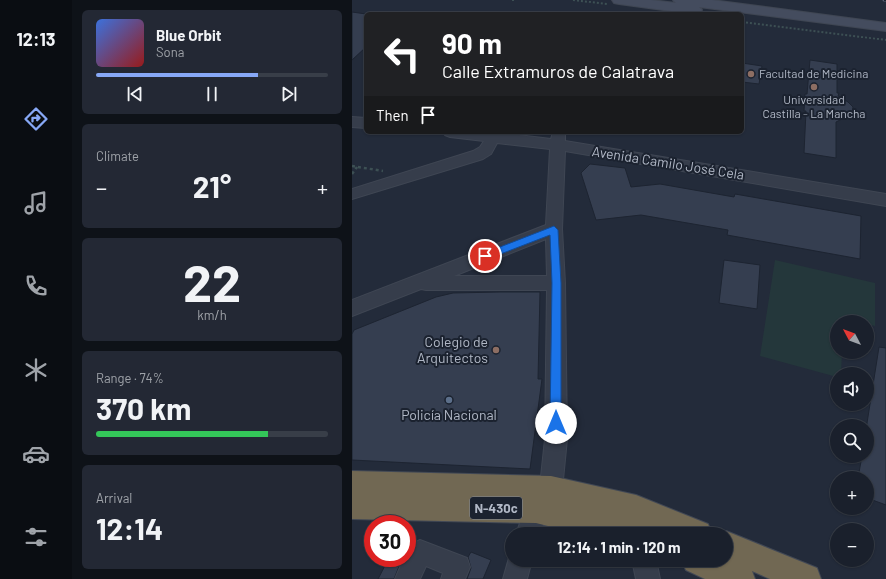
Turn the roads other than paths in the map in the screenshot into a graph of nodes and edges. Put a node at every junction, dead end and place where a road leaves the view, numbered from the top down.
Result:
1 (619, 0) edge
2 (680, 0) edge
3 (712, 12) edge
4 (744, 16) edge
5 (886, 27) edge
6 (886, 34) edge
7 (352, 112) edge
8 (364, 113) edge
9 (352, 122) edge
10 (364, 123) edge
11 (467, 134) edge
12 (541, 134) edge
13 (492, 137) junction
14 (558, 140) junction
15 (886, 188) edge
16 (354, 194) dead end
17 (886, 200) edge
18 (554, 230) junction
19 (415, 283) junction
20 (556, 283) junction
21 (352, 308) edge
22 (352, 485) edge
23 (352, 504) edge
24 (538, 511) edge
25 (637, 526) edge
26 (733, 549) edge
27 (518, 567) edge
28 (645, 567) edge
29 (712, 567) edge
30 (407, 579) edge
31 (453, 579) edge
32 (515, 579) edge
33 (648, 579) edge
34 (740, 579) edge
35 (806, 579) edge

1 - 3 street
2 - 5 street
4 - 6 street
7 - 8 street
9 - 10 street
11 - 13 street, Avenida Camilo José Cela
12 - 14 street, Avenida Camilo José Cela
13 - 14 street, Avenida Camilo José Cela
13 - 16 street
14 - 15 street, Avenida Camilo José Cela
14 - 17 street, Avenida Camilo José Cela
14 - 18 street
18 - 19 street
18 - 20 street
19 - 20 street
19 - 21 street
20 - 24 street
22 - 24 highway, N-430c
23 - 24 highway, N-430c
24 - 25 highway, N-430c
26 - 35 highway
27 - 32 street
28 - 33 street
29 - 34 highway
30 - 31 street

